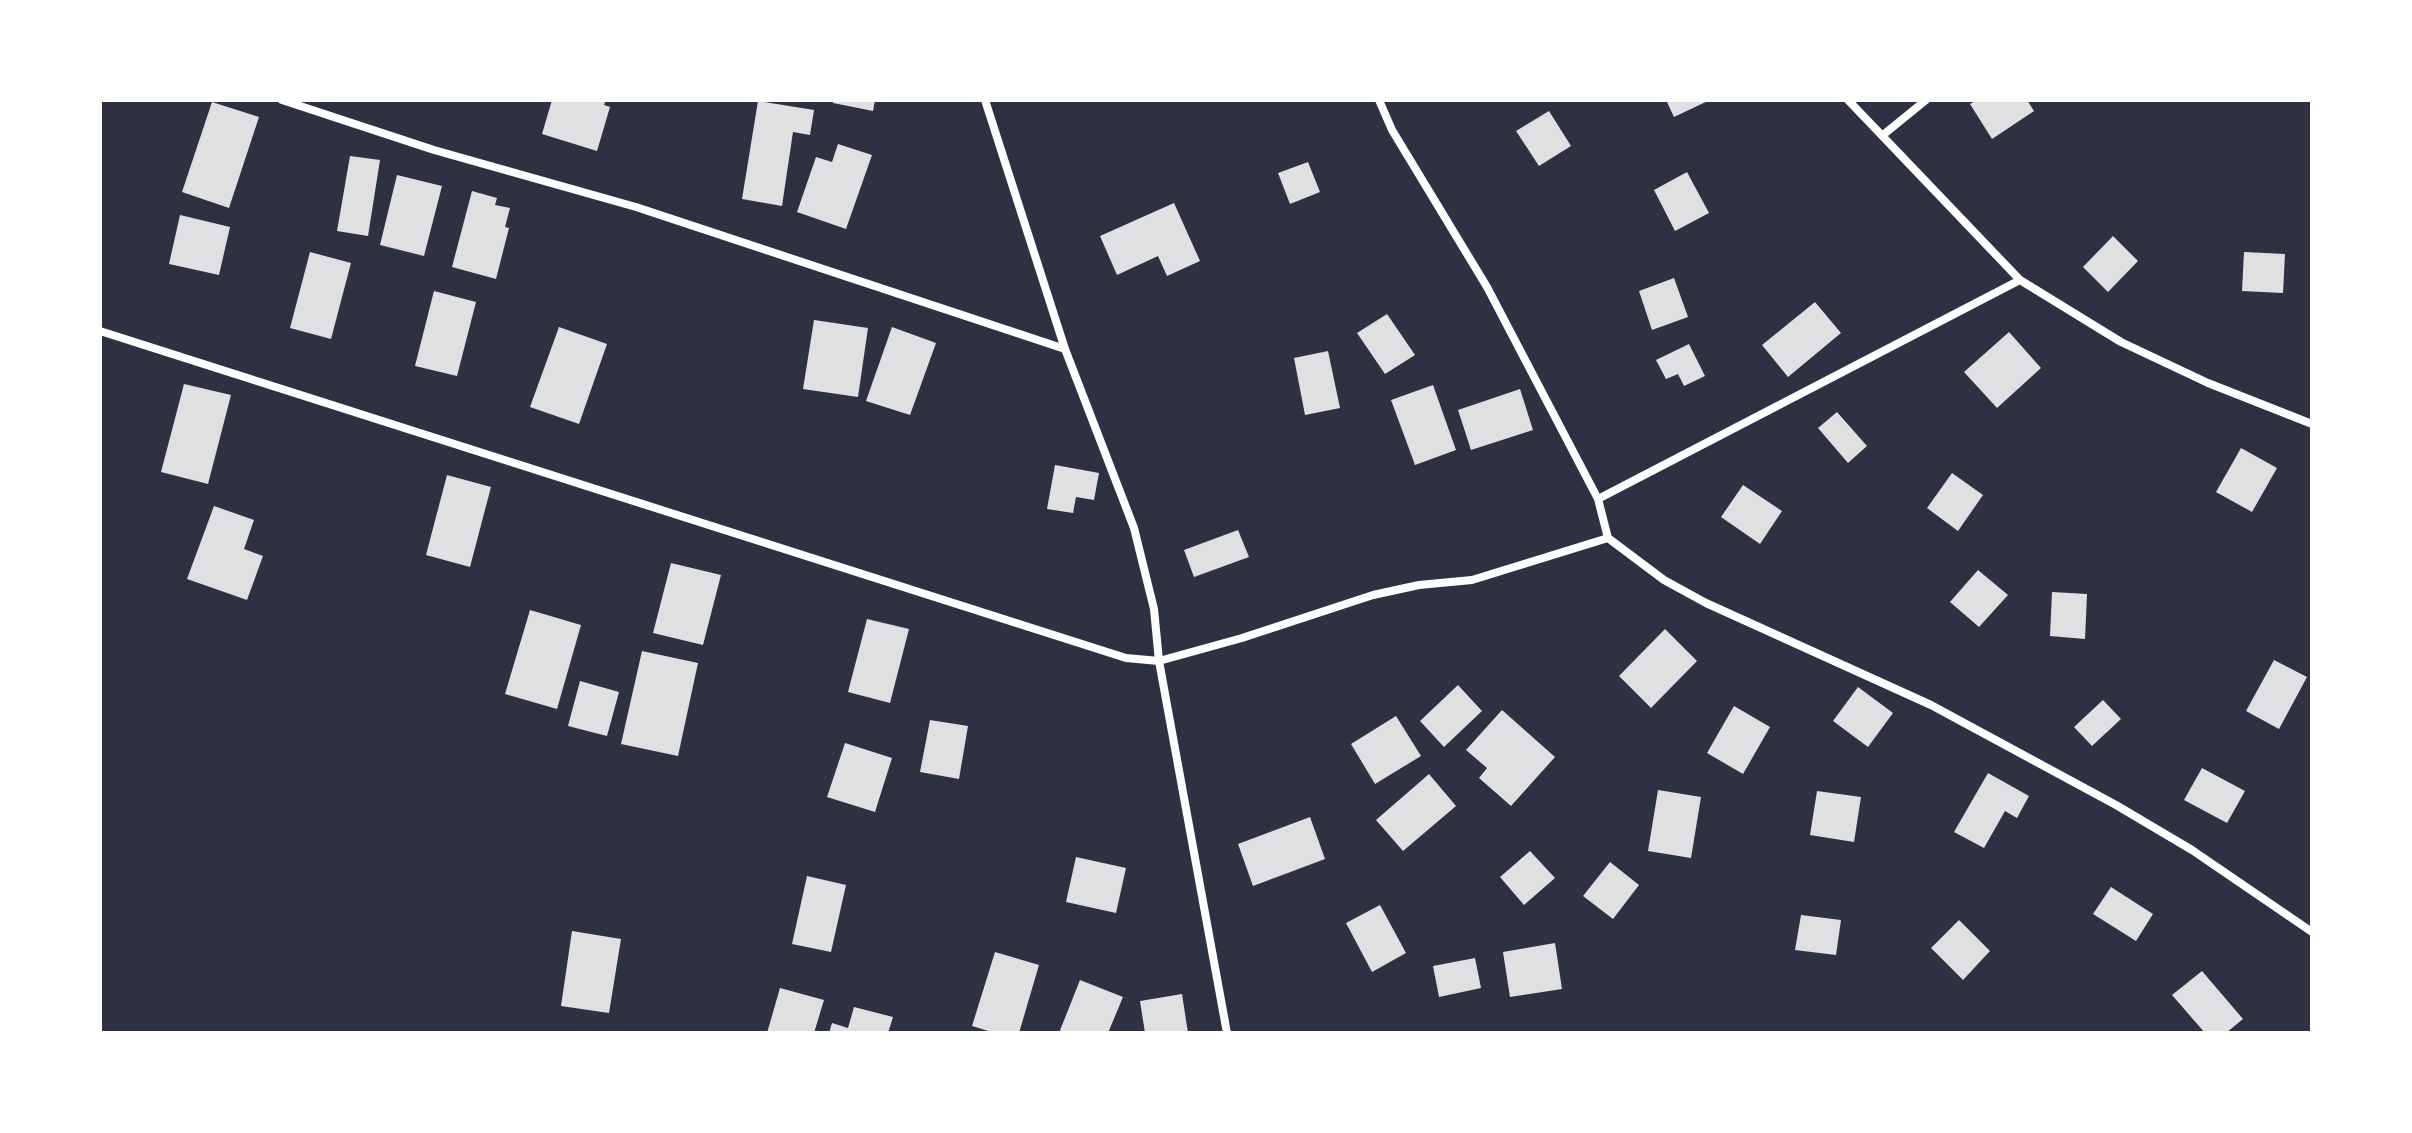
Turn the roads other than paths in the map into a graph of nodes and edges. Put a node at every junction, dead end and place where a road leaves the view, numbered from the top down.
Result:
1 (282, 100) edge
2 (985, 100) edge
3 (1379, 100) edge
4 (1848, 100) edge
5 (1926, 100) edge
6 (1883, 135) junction
7 (2020, 280) junction
8 (100, 331) edge
9 (1065, 349) junction
10 (2312, 424) edge
11 (1598, 499) junction
12 (1608, 538) junction
13 (1159, 661) junction
14 (2312, 932) edge
15 (1227, 1033) edge

1 - 9 street
2 - 9 street
3 - 11 street
4 - 6 street
5 - 6 street
6 - 7 street
7 - 10 street
7 - 11 street
8 - 13 street
9 - 13 street
11 - 12 street
12 - 13 street
12 - 14 street
13 - 15 street

